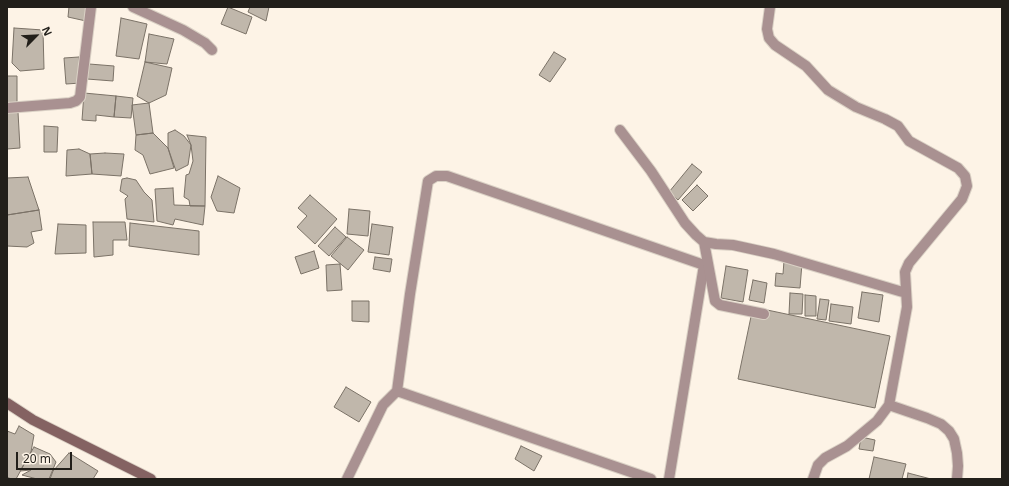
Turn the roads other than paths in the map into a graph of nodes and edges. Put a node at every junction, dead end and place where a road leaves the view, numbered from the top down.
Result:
1 (92, 7) edge
2 (133, 7) edge
3 (770, 7) edge
4 (212, 50) dead end
5 (7, 108) edge
6 (620, 130) dead end
7 (704, 242) junction
8 (906, 293) junction
9 (764, 314) dead end
10 (397, 391) junction
11 (7, 403) edge
12 (889, 404) junction
13 (151, 479) edge
14 (347, 479) edge
15 (651, 479) edge
16 (669, 479) edge
17 (813, 479) edge
18 (957, 479) edge

1 - 5 street
2 - 4 street
3 - 8 street
6 - 7 street
7 - 8 street
7 - 9 street
8 - 12 street
10 - 14 street
10 - 15 street
10 - 16 street
11 - 13 main road
12 - 17 street
12 - 18 street

